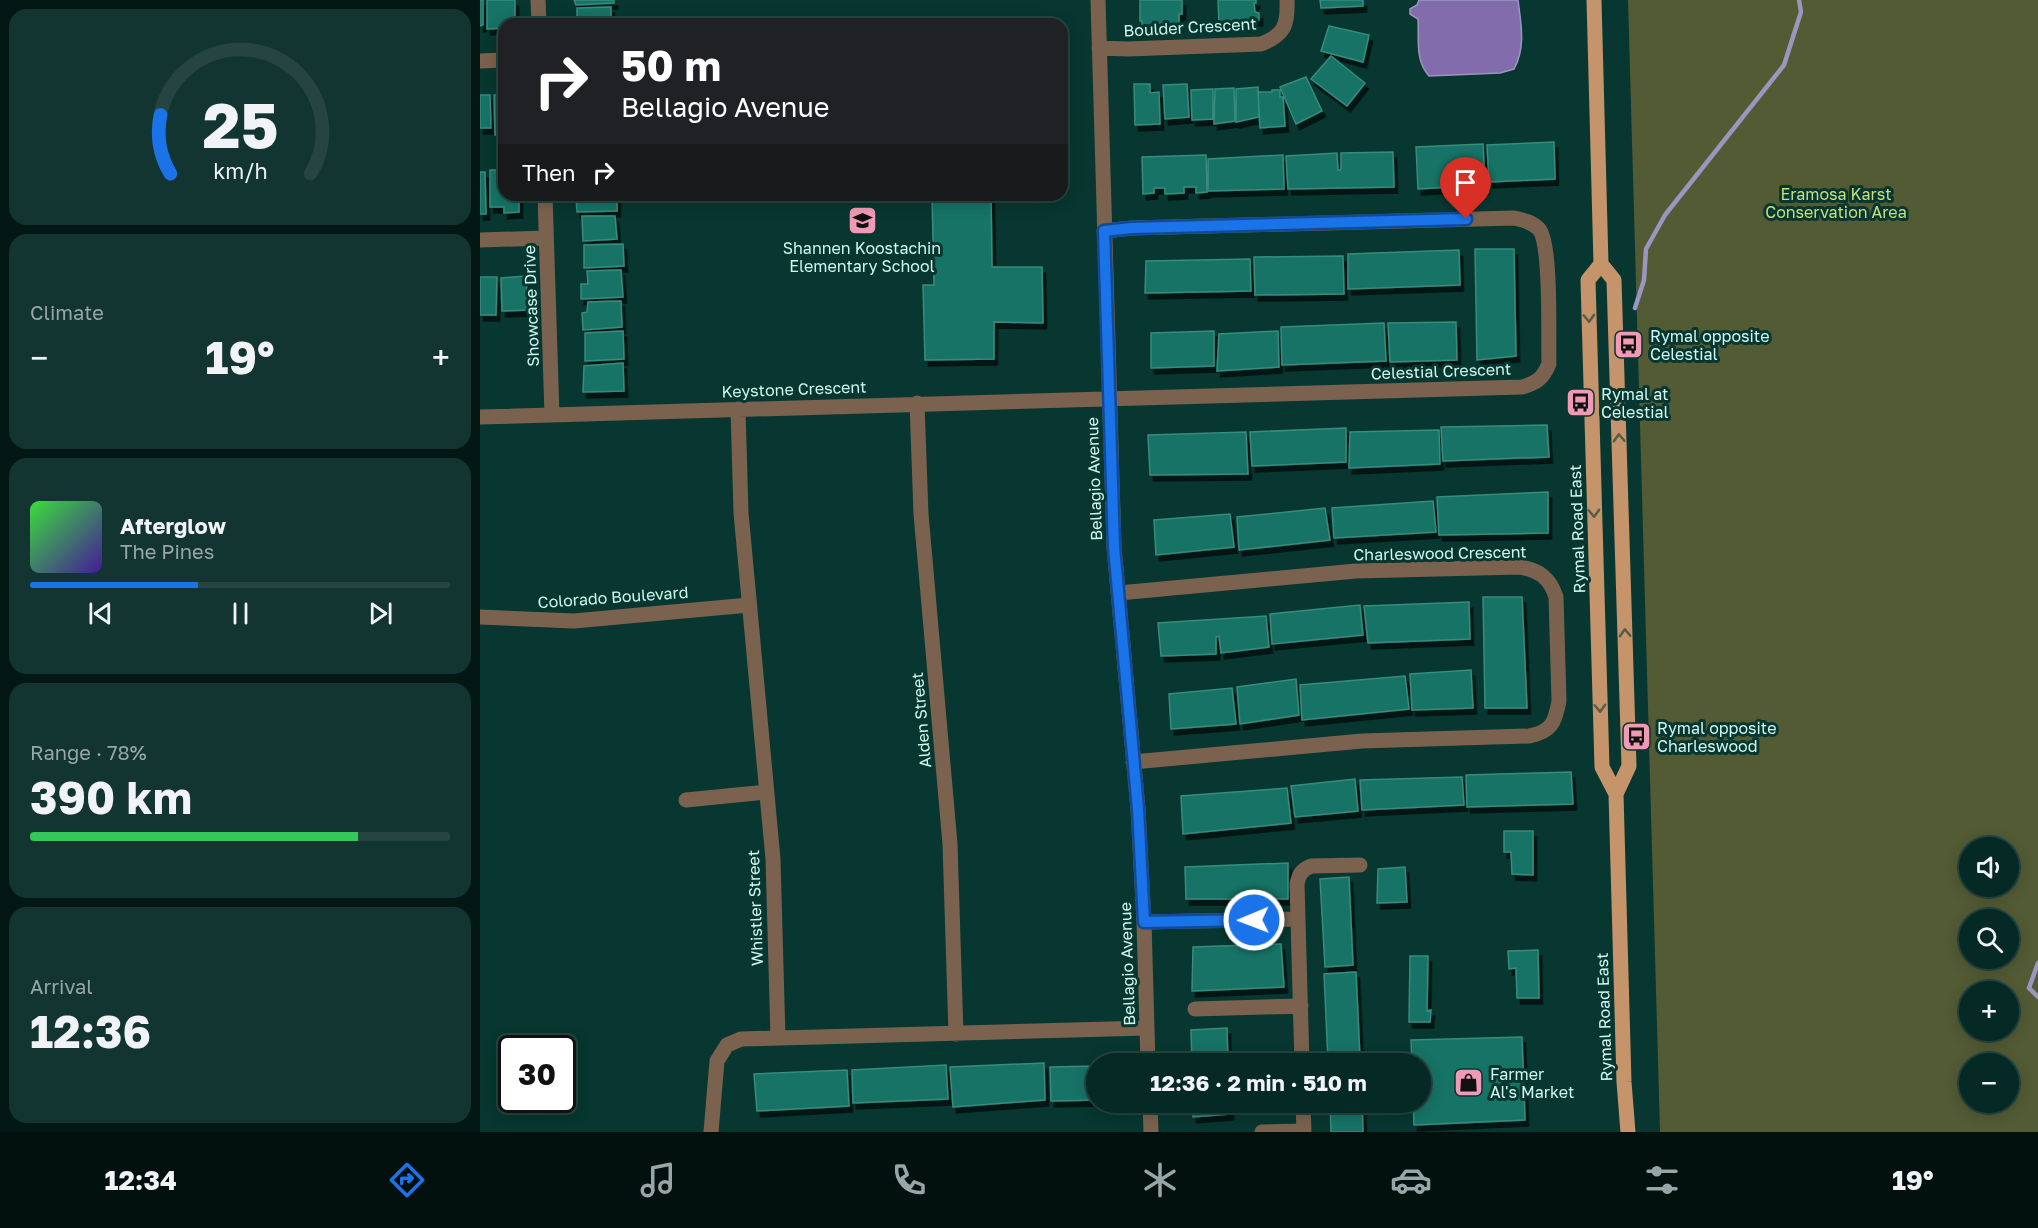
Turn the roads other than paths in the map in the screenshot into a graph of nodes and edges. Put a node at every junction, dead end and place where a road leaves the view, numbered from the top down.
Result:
1 (538, 0) edge
2 (1098, 0) edge
3 (1287, 0) edge
4 (1594, 0) edge
5 (539, 18) edge
6 (1100, 48) junction
7 (498, 60) edge
8 (480, 61) edge
9 (545, 201) edge
10 (1104, 231) junction
11 (546, 238) junction
12 (480, 240) edge
13 (1601, 264) junction
14 (1110, 399) junction
15 (917, 403) junction
16 (738, 409) junction
17 (552, 415) junction
18 (480, 417) edge
19 (1119, 593) junction
20 (749, 605) junction
21 (480, 617) edge
22 (1133, 762) junction
23 (766, 792) junction
24 (1616, 794) junction
25 (686, 800) dead end
26 (1360, 865) dead end
27 (1298, 919) junction
28 (1144, 922) junction
29 (1301, 1006) junction
30 (1195, 1009) dead end
31 (1147, 1028) junction
32 (956, 1034) junction
33 (778, 1038) junction
34 (1148, 1053) edge
35 (1302, 1053) edge
36 (1150, 1113) edge
37 (1303, 1113) edge
38 (1304, 1131) edge
39 (711, 1132) edge
40 (1150, 1132) edge
41 (1262, 1132) edge
42 (1628, 1132) edge

1 - 5 street
2 - 6 street, Bellagio Avenue
3 - 6 street, Boulder Crescent
4 - 13 main road, Rymal Road East
6 - 10 street, Bellagio Avenue
7 - 8 street
9 - 11 street, Showcase Drive
10 - 14 street, Bellagio Avenue
10 - 14 street, Celestial Crescent
11 - 12 street
11 - 17 street, Showcase Drive
24 -> 13 main road, Rymal Road East
13 -> 24 main road, Rymal Road East
14 - 15 street, Keystone Crescent
14 - 19 street, Bellagio Avenue
15 - 16 street, Keystone Crescent
15 - 32 street, Alden Street
16 - 17 street, Keystone Crescent
16 - 20 street, Whistler Street
17 - 18 street, Keystone Crescent
19 - 22 street, Bellagio Avenue
19 - 22 street, Charleswood Crescent
20 - 21 street, Colorado Boulevard
20 - 23 street, Whistler Street
22 - 28 street, Bellagio Avenue
23 - 25 street
23 - 33 street, Whistler Street
24 - 42 main road, Rymal Road East
26 - 27 street
27 - 28 street
27 - 29 street
28 - 31 street, Bellagio Avenue
29 - 30 street
29 - 35 street
31 - 32 street
31 - 34 street, Bellagio Avenue
32 - 33 street
33 - 39 street
36 - 40 street
37 - 38 street
38 - 41 street

